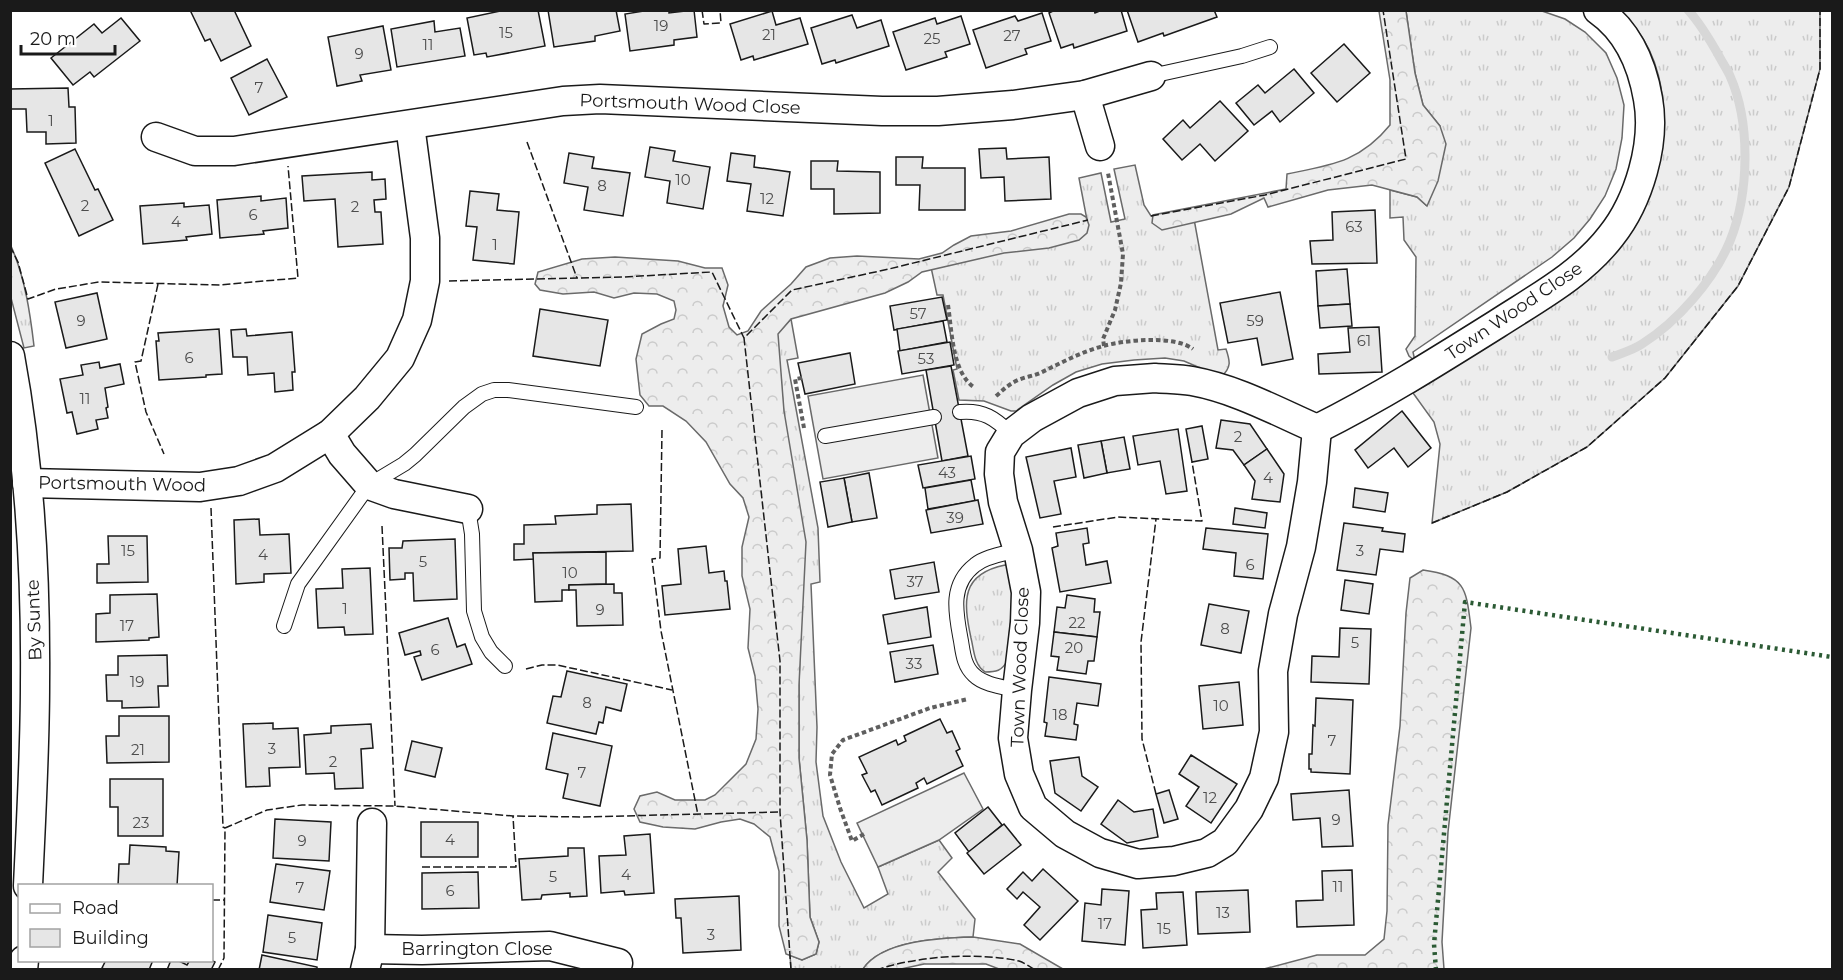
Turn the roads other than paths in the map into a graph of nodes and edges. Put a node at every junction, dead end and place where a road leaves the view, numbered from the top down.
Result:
1 (1598, 10) edge
2 (1270, 47) dead end
3 (1151, 76) joint
4 (1085, 95) junction
5 (410, 125) junction
6 (156, 137) dead end
7 (1104, 159) road end
8 (10, 356) edge
9 (636, 407) dead end
10 (960, 412) dead end
11 (934, 417) dead end
12 (1317, 429) junction
13 (330, 434) junction
14 (1011, 434) junction
15 (825, 436) road end
16 (27, 483) junction
17 (369, 485) junction
18 (468, 509) joint
19 (1018, 550) junction
20 (284, 626) dead end
21 (505, 666) dead end
22 (1017, 690) junction
23 (22, 749) edge
24 (372, 823) dead end
25 (28, 884) edge
26 (367, 959) edge
27 (618, 963) dead end

1 - 12 street, Town Wood Close
2 - 3 lane, Portsmouth Wood Close
3 - 4 street, Portsmouth Wood Close
4 - 5 street, Portsmouth Wood Close
4 - 7 street
5 - 6 street, Portsmouth Wood Close
5 - 13 street, Portsmouth Wood
8 - 16 street, By Sunte
9 - 17 lane
10 - 14 lane
11 - 15 lane
12 - 14 street
12 - 22 street, Town Wood Close
13 - 16 street, Portsmouth Wood
13 - 17 street
14 - 19 street, Town Wood Close
16 - 23 street, By Sunte
17 - 18 street
17 - 20 lane
18 - 21 lane
19 - 22 street, Town Wood Close
19 - 22 lane
23 - 25 street, By Sunte
24 - 26 street
26 - 27 street, Barrington Close

